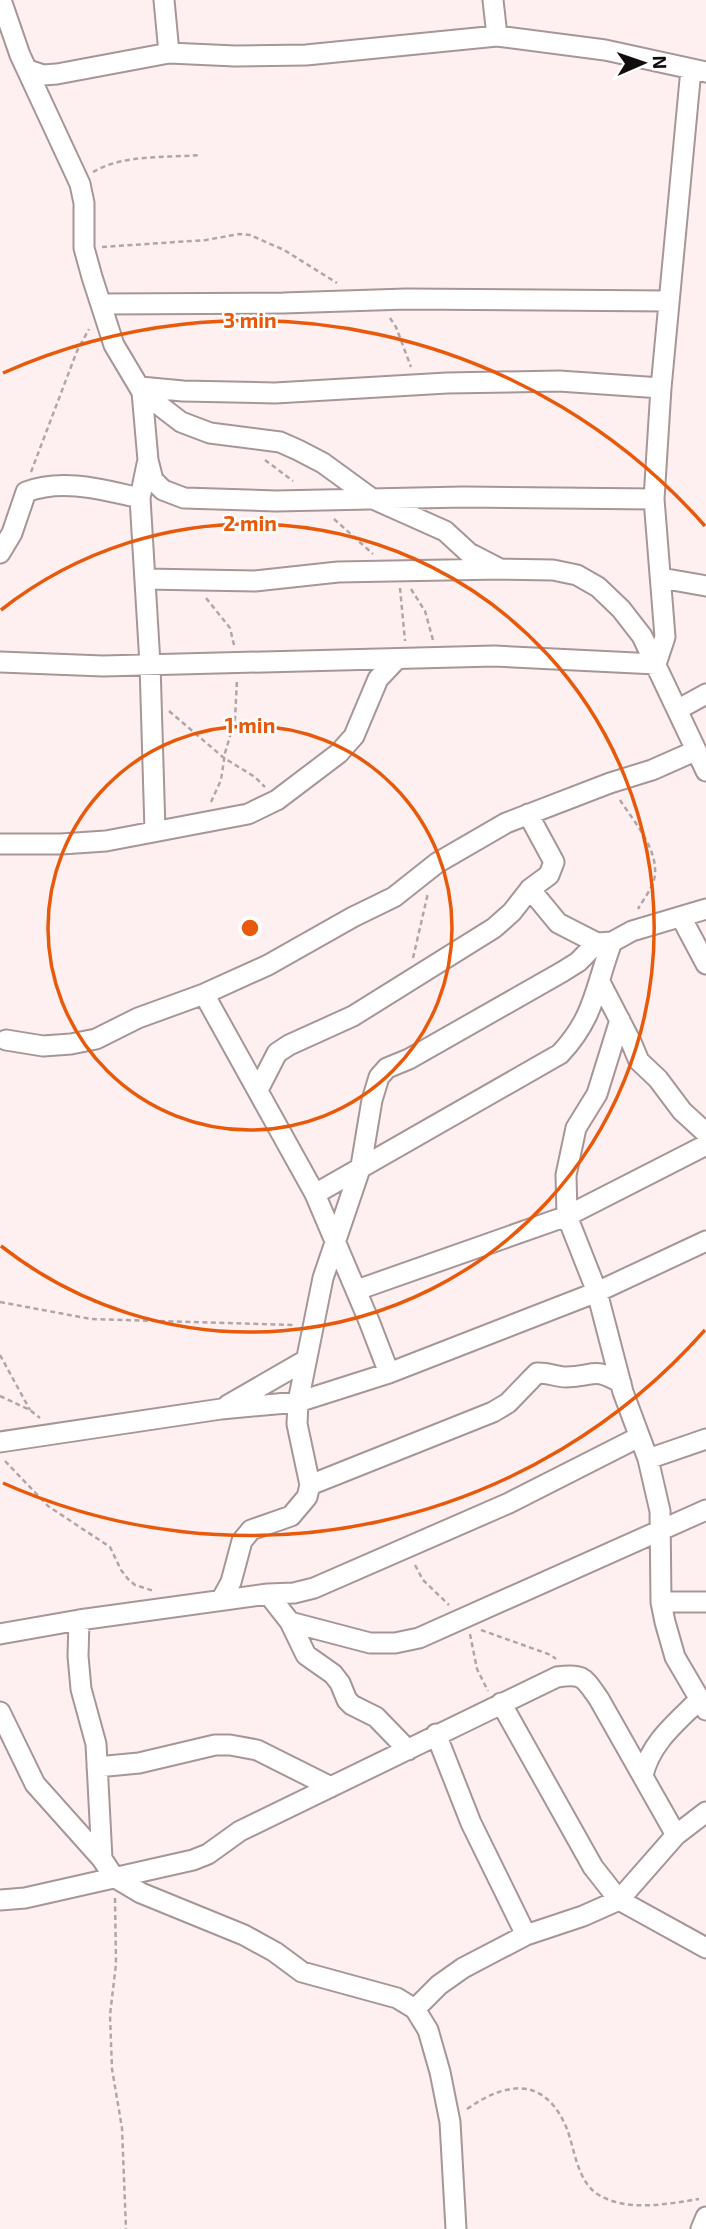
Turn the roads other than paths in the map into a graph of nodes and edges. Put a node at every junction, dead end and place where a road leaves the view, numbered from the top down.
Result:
1 (164, 0) edge
2 (493, 0) edge
3 (2, 4) edge
4 (497, 36) junction
5 (169, 53) junction
6 (698, 70) edge
7 (28, 71) junction
8 (669, 301) junction
9 (103, 304) junction
10 (661, 388) junction
11 (141, 390) junction
12 (148, 460) junction
13 (140, 498) junction
14 (371, 498) junction
15 (654, 499) junction
16 (0, 553) edge
17 (500, 569) junction
18 (662, 578) junction
19 (145, 579) junction
20 (706, 586) edge
21 (402, 660) junction
22 (0, 662) edge
23 (150, 664) junction
24 (656, 664) junction
25 (706, 694) edge
26 (677, 710) junction
27 (695, 751) junction
28 (706, 771) edge
29 (528, 814) junction
30 (155, 831) junction
31 (0, 844) edge
32 (530, 889) junction
33 (706, 909) edge
34 (681, 917) junction
35 (611, 940) junction
36 (706, 964) edge
37 (600, 982) junction
38 (204, 995) junction
39 (620, 1020) junction
40 (6, 1040) dead end
41 (258, 1090) junction
42 (706, 1133) edge
43 (706, 1145) edge
44 (361, 1166) junction
45 (315, 1194) junction
46 (567, 1216) junction
47 (335, 1240) junction
48 (706, 1241) edge
49 (357, 1290) junction
50 (597, 1292) junction
51 (306, 1360) junction
52 (388, 1373) junction
53 (621, 1383) junction
54 (298, 1402) junction
55 (221, 1409) junction
56 (639, 1437) junction
57 (706, 1439) edge
58 (0, 1442) edge
59 (648, 1459) junction
60 (310, 1485) junction
61 (706, 1510) edge
62 (660, 1530) junction
63 (268, 1594) junction
64 (220, 1600) junction
65 (661, 1602) junction
66 (706, 1602) edge
67 (79, 1620) junction
68 (290, 1622) junction
69 (0, 1634) edge
70 (704, 1703) edge
71 (498, 1705) junction
72 (0, 1712) edge
73 (436, 1734) junction
74 (408, 1750) junction
75 (97, 1767) junction
76 (643, 1775) junction
77 (331, 1787) junction
78 (706, 1812) edge
79 (676, 1835) junction
80 (102, 1860) junction
81 (114, 1877) junction
82 (0, 1900) edge
83 (619, 1900) junction
84 (526, 1935) junction
85 (706, 1948) edge
86 (415, 2009) junction
87 (706, 2217) edge
88 (456, 2229) edge
89 (701, 2229) edge

1 - 5 street
2 - 4 street
3 - 7 street
4 - 5 street
4 - 6 street
5 - 7 street
6 - 8 street
7 - 9 street
8 - 9 street
8 - 10 street
9 - 11 street
10 - 11 street
10 - 15 street
11 - 12 street
11 - 14 street
12 - 13 street
12 - 14 street
13 - 16 street
13 - 19 street
14 - 15 street
14 - 17 street
15 - 18 street
17 - 19 street
17 - 24 street
18 - 20 street
18 - 24 street
19 - 23 street
21 - 23 street
21 - 24 street
21 - 30 street
22 - 23 street
23 - 30 street
24 - 26 street
25 - 26 street
26 - 27 street
27 - 28 street
27 - 29 street
29 - 32 street
29 - 38 street
30 - 31 street
32 - 35 street
32 - 41 street
33 - 34 street
34 - 35 street
34 - 36 street
35 - 37 street
35 - 44 street
37 - 39 street
37 - 44 street
38 - 40 street
38 - 41 street
39 - 42 street
39 - 46 street
41 - 45 street
43 - 46 street
44 - 45 street
44 - 47 street
45 - 47 street
46 - 49 street
46 - 50 street
47 - 49 street
47 - 51 street
48 - 50 street
49 - 52 street
50 - 52 street
50 - 53 street
51 - 54 street
51 - 55 street
52 - 54 street
53 - 56 street
53 - 60 street
54 - 55 street
54 - 60 street
55 - 58 street
56 - 59 street
56 - 63 street
57 - 59 street
59 - 62 street
60 - 64 street
61 - 62 street
62 - 65 street
62 - 68 street
63 - 64 street
63 - 68 street
64 - 67 street
65 - 66 street
65 - 70 street
67 - 69 street
67 - 75 street
68 - 74 street
70 - 76 street
71 - 73 street
71 - 76 street
71 - 83 street
72 - 80 street
73 - 74 street
73 - 84 street
74 - 77 street
75 - 77 street
75 - 80 street
76 - 79 street
77 - 81 street
78 - 79 street
79 - 83 street
80 - 81 street
81 - 82 street
81 - 86 street
83 - 84 street
83 - 85 street
84 - 86 street
86 - 88 street
87 - 89 street

